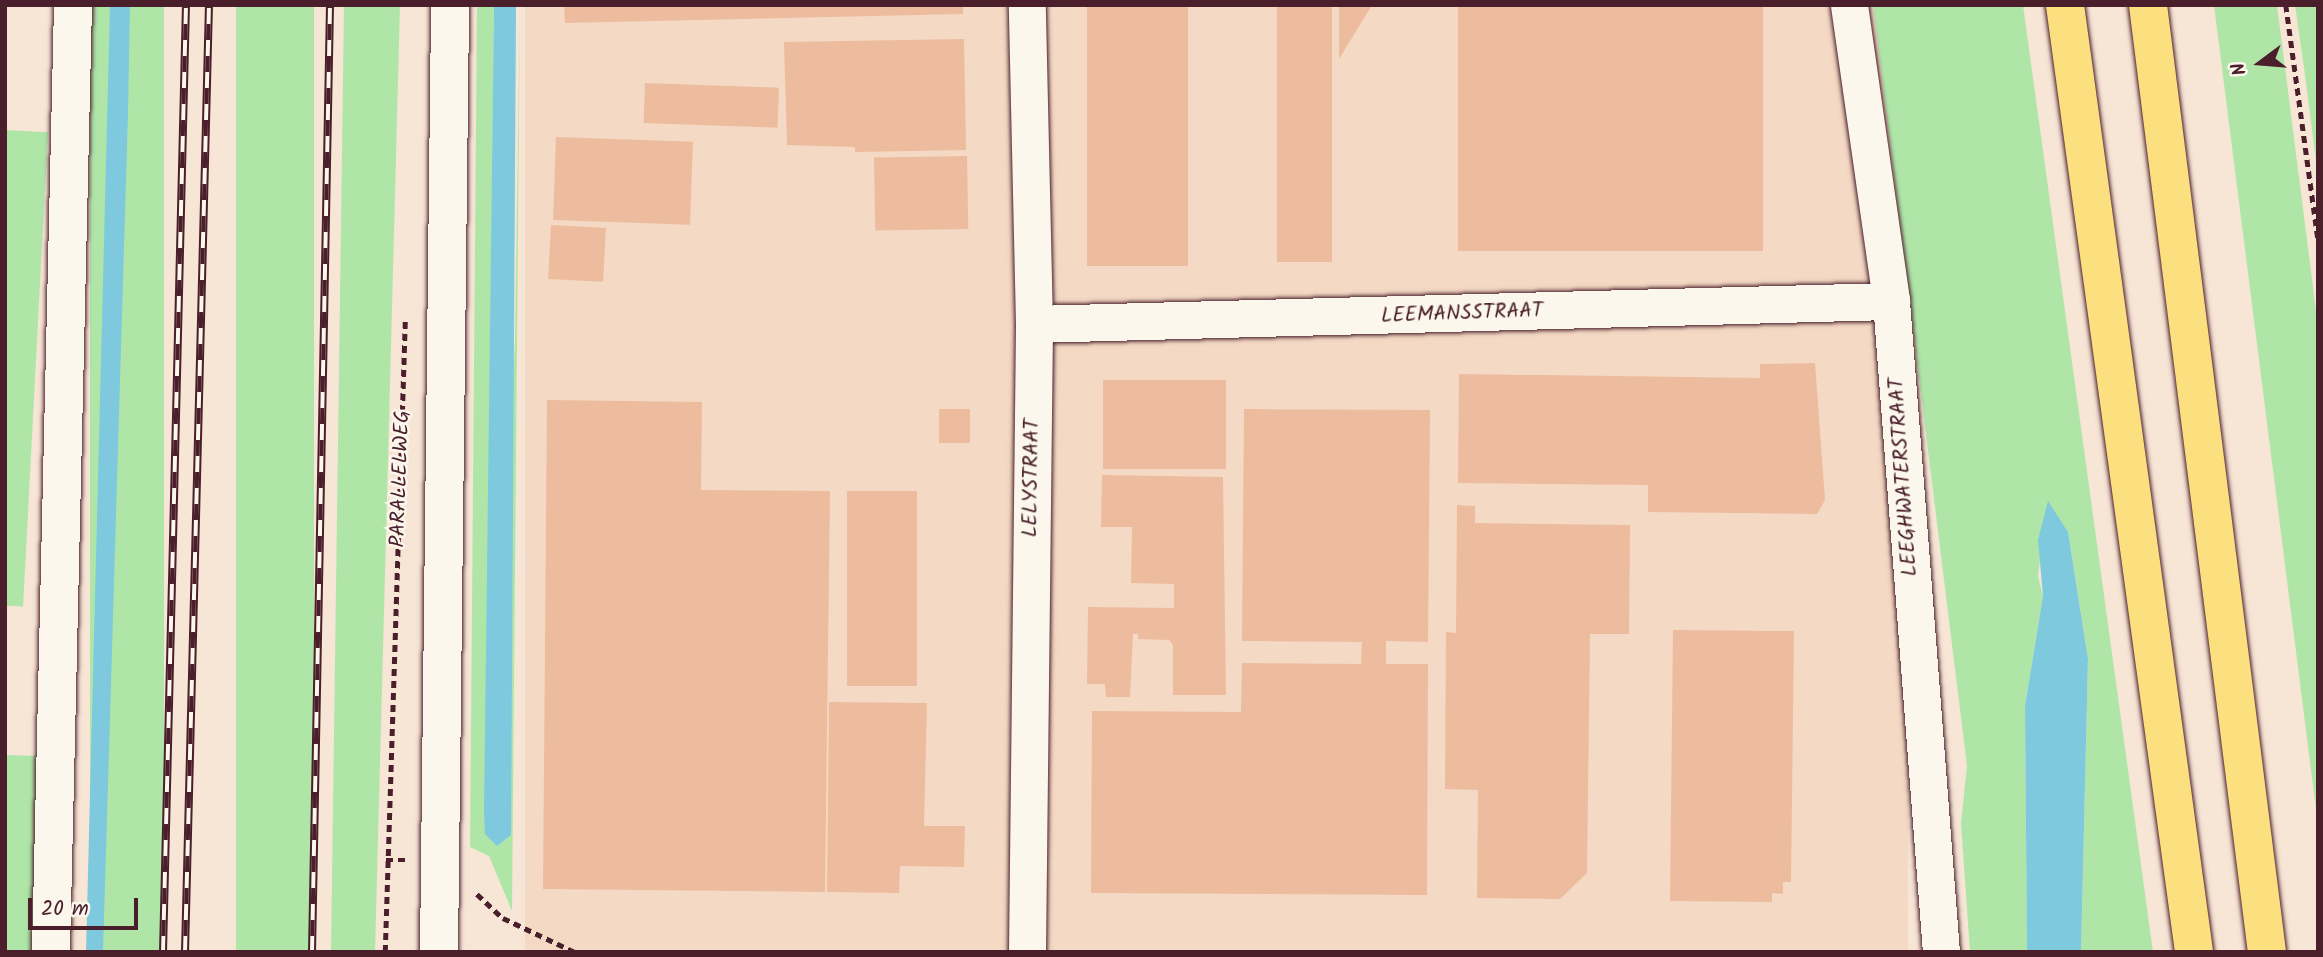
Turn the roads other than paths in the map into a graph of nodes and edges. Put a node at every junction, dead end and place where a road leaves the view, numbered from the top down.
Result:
1 (73, 5) edge
2 (450, 5) edge
3 (1027, 5) edge
4 (1849, 5) edge
5 (2065, 5) edge
6 (2148, 5) edge
7 (1891, 301) junction
8 (1034, 324) junction
9 (51, 952) edge
10 (439, 952) edge
11 (1027, 952) edge
12 (1941, 952) edge
13 (2194, 952) edge
14 (2267, 952) edge

1 - 9 main road
2 - 10 main road, PARALLELWEG
3 - 8 street, LELYSTRAAT
4 - 7 street, LEEGHWATERSTRAAT
5 - 13 highway
6 - 14 highway
7 - 8 street, LEEMANSSTRAAT
7 - 12 street, LEEGHWATERSTRAAT
8 - 11 street, LELYSTRAAT

